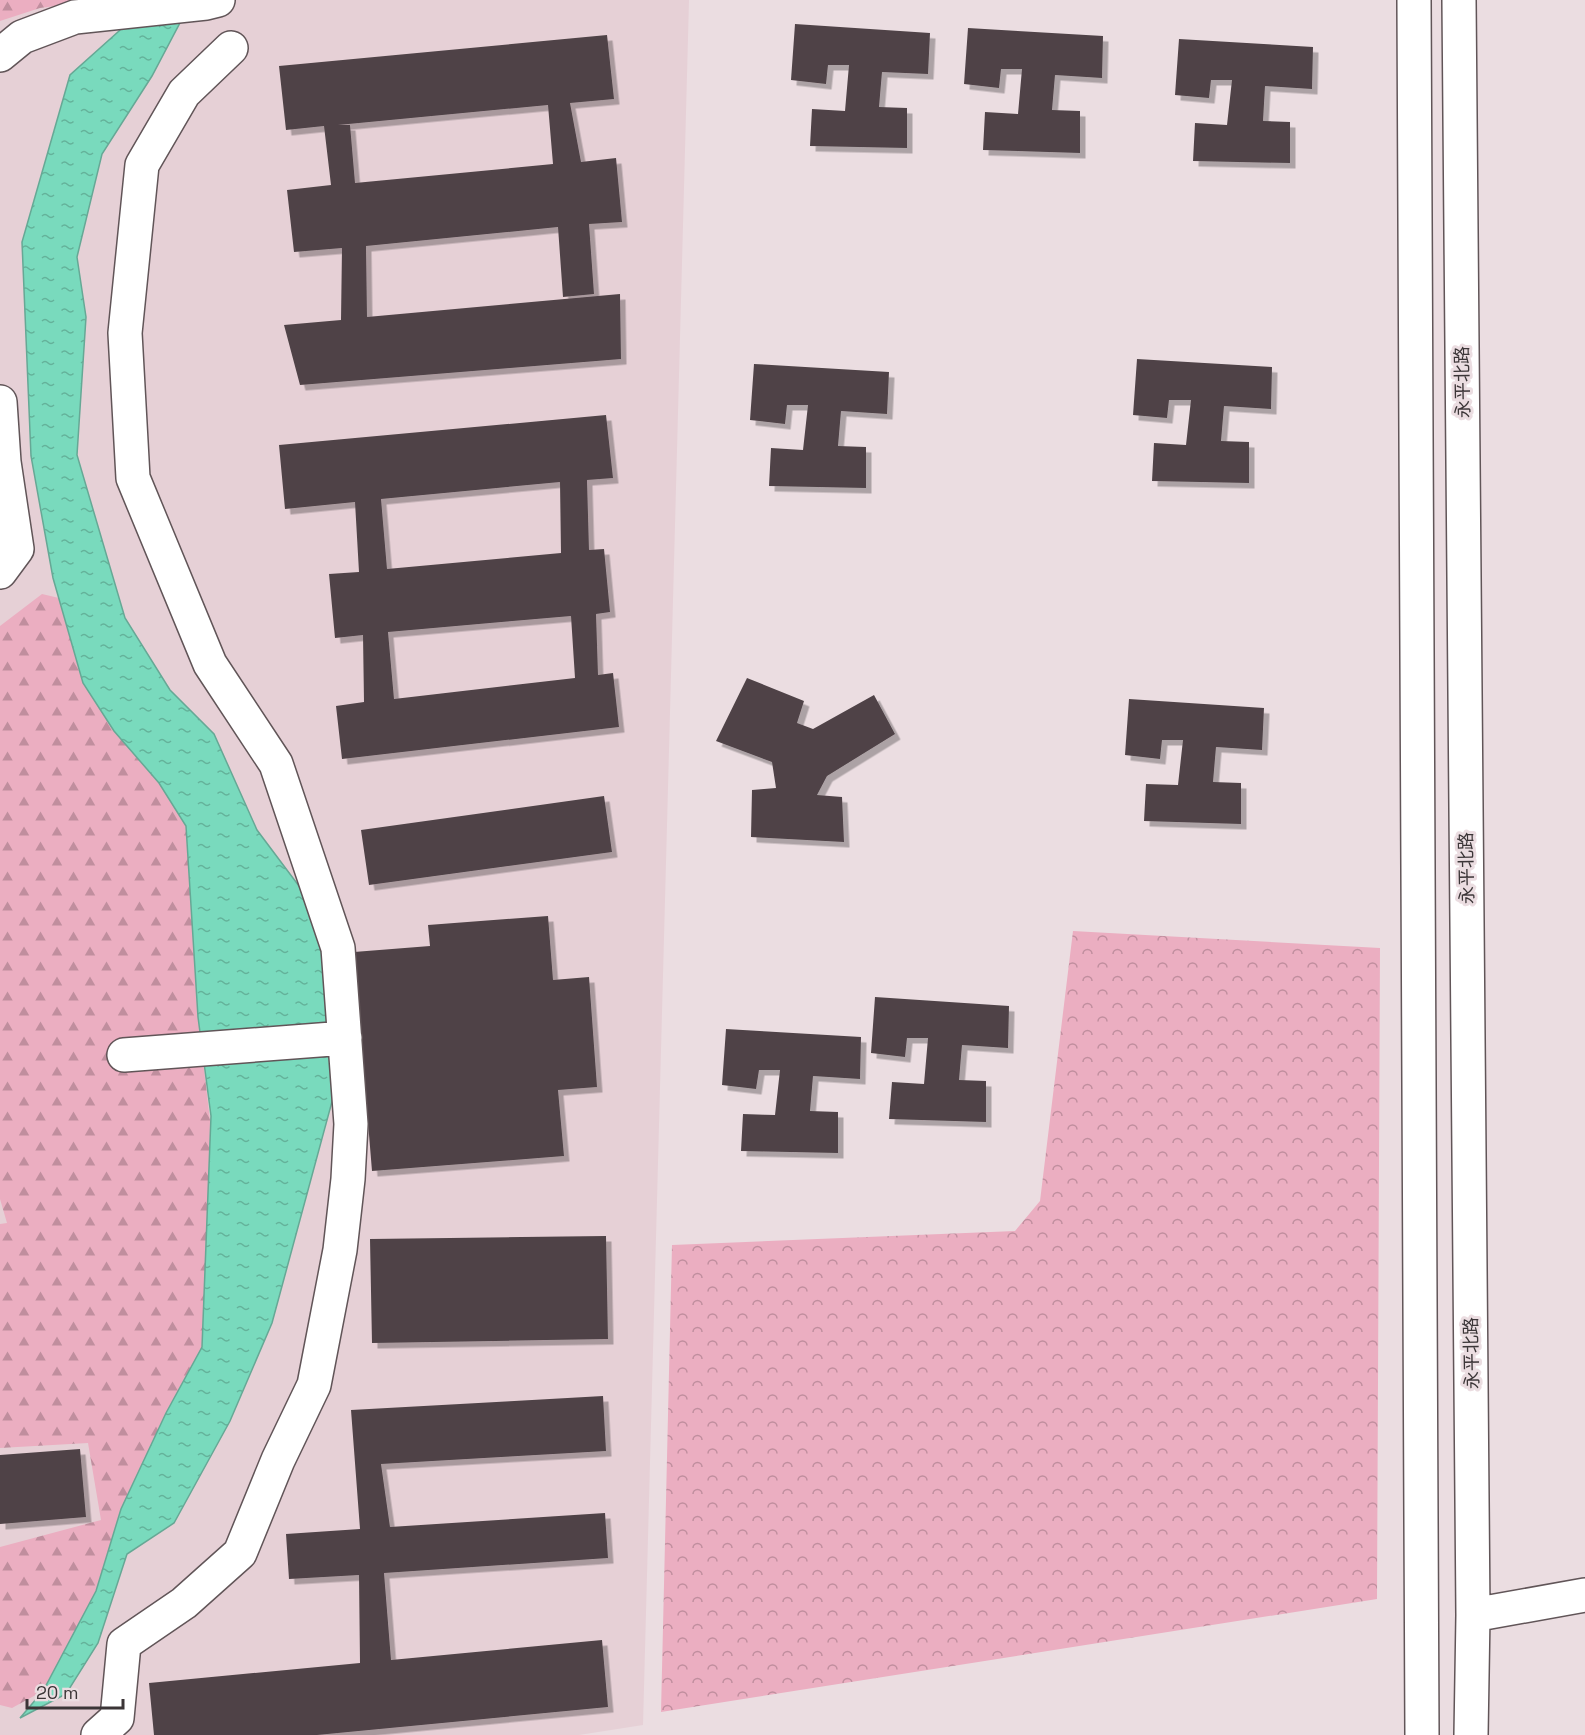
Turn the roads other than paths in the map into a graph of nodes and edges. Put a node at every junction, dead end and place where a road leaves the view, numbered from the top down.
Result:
1 (1414, 0) edge
2 (1459, 0) edge
3 (212, 2) edge
4 (231, 48) dead end
5 (0, 55) edge
6 (0, 402) edge
7 (0, 572) edge
8 (345, 1038) junction
9 (124, 1055) dead end
10 (1585, 1596) edge
11 (1473, 1615) junction
12 (98, 1735) edge
13 (1422, 1735) edge
14 (1472, 1735) edge

1 - 13 street
2 - 11 street, 永平北路
3 - 5 street
4 - 8 street
6 - 7 street
8 - 9 street
8 - 12 street
10 - 11 street
11 - 14 street, 永平北路

